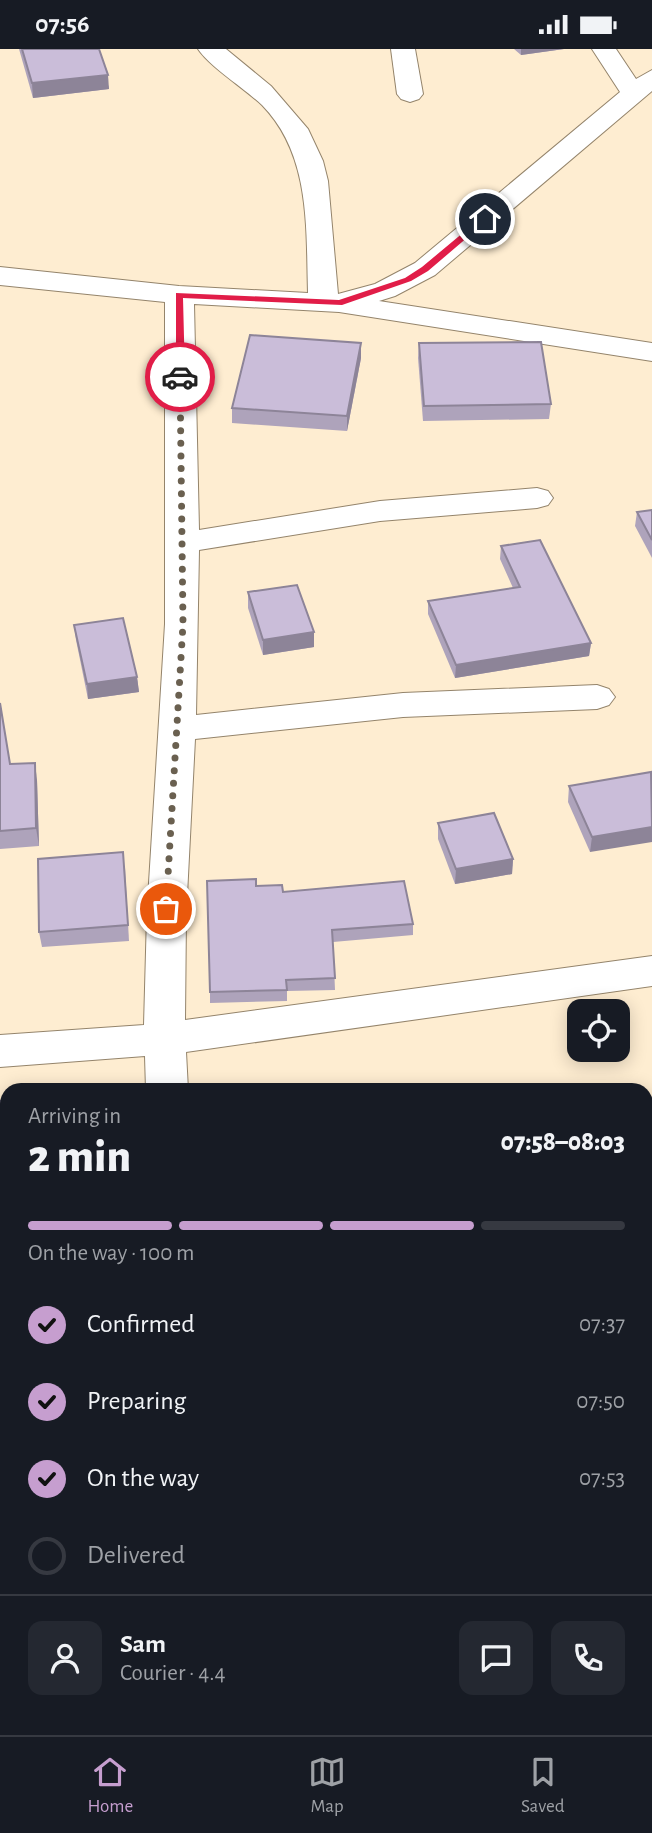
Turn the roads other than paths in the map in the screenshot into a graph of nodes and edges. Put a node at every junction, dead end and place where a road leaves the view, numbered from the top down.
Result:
1 (210, 49) edge
2 (402, 49) edge
3 (604, 49) edge
4 (643, 85) edge
5 (410, 94) dead end
6 (0, 276) edge
7 (179, 295) junction
8 (331, 302) junction
9 (652, 352) edge
10 (537, 498) dead end
11 (182, 543) junction
12 (597, 697) dead end
13 (177, 729) junction
14 (652, 971) edge
15 (164, 1039) junction
16 (0, 1051) edge
17 (167, 1083) edge

1 - 8 street
2 - 5 street
3 - 4 street
4 - 8 street
6 - 7 street
7 - 8 street
7 - 11 street
8 - 9 street
10 - 11 street
11 - 13 street
12 - 13 street
13 - 15 street
14 - 15 street
15 - 16 street
15 - 17 street

